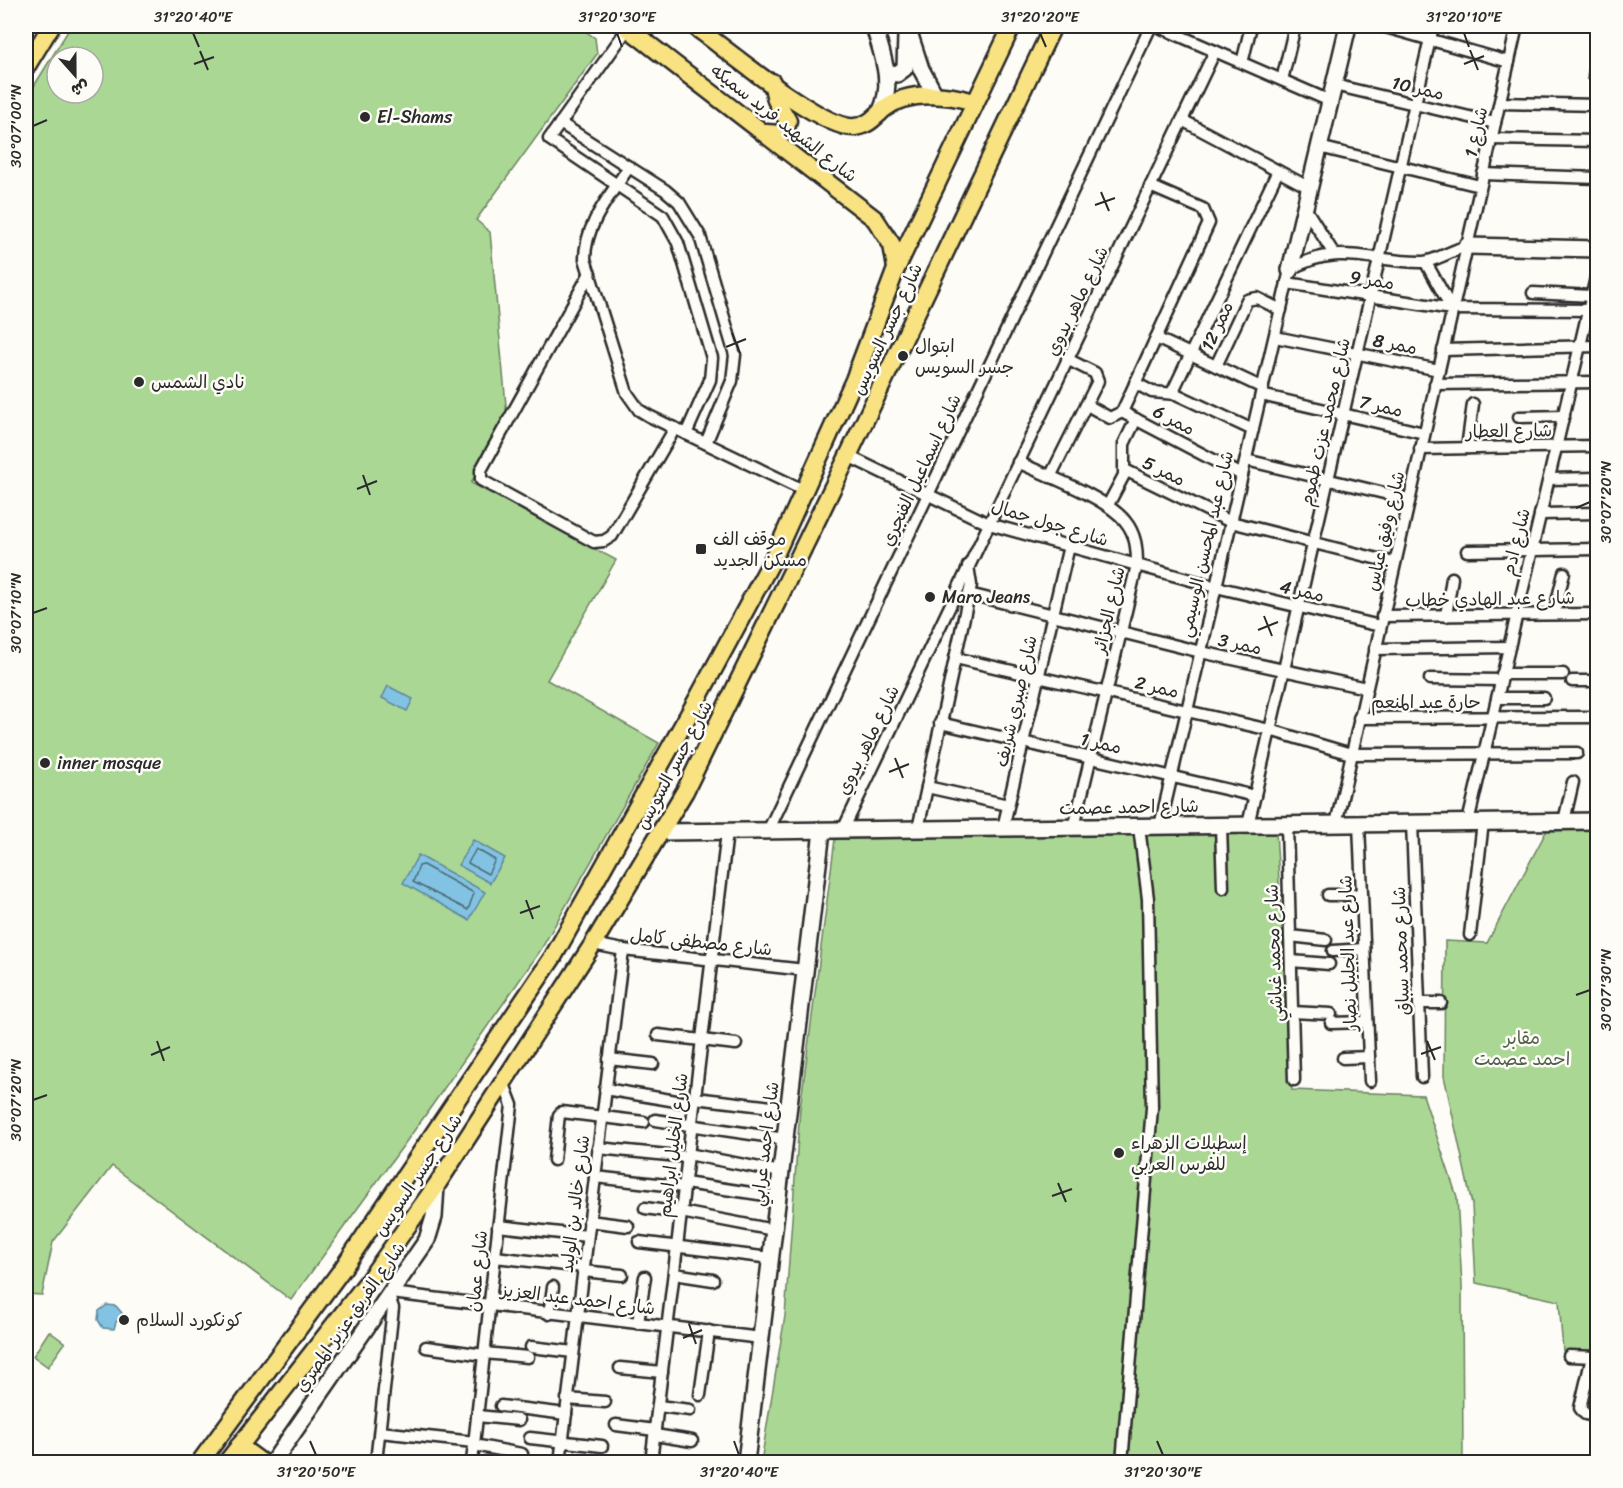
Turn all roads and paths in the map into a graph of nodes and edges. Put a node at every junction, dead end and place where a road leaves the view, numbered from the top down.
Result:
1 (51, 26) edge
2 (694, 26) edge
3 (874, 26) edge
4 (907, 26) edge
5 (1012, 26) edge
6 (1053, 26) edge
7 (1151, 26) edge
8 (1157, 26) edge
9 (1251, 26) edge
10 (1295, 26) edge
11 (1348, 26) edge
12 (1382, 26) edge
13 (1433, 26) edge
14 (1517, 26) edge
15 (627, 27) edge
16 (1430, 39) junction
17 (1215, 51) junction
18 (1598, 57) edge
19 (1509, 62) junction
20 (1242, 63) junction
21 (26, 67) edge
22 (887, 72) junction
23 (1594, 76) dead end
24 (1282, 80) junction
25 (772, 82) junction
26 (1334, 85) junction
27 (935, 95) junction
28 (1330, 101) junction
29 (974, 102) junction
30 (1500, 103) junction
31 (1415, 105) junction
32 (1598, 105) edge
33 (880, 113) junction
34 (1182, 120) junction
35 (560, 123) junction
36 (1495, 123) junction
37 (767, 134) junction
38 (1491, 140) junction
39 (1598, 141) edge
40 (1319, 147) junction
41 (1401, 166) junction
42 (629, 167) junction
43 (1278, 171) junction
44 (1483, 174) junction
45 (1598, 178) edge
46 (618, 185) junction
47 (1150, 186) junction
48 (1480, 186) junction
49 (1310, 188) junction
50 (1305, 208) junction
51 (1467, 246) junction
52 (1598, 249) edge
53 (1334, 254) junction
54 (1379, 258) junction
55 (1426, 263) junction
56 (896, 269) junction
57 (1598, 269) edge
58 (590, 273) junction
59 (1289, 276) junction
60 (1533, 293) dead end
61 (1371, 296) junction
62 (1592, 296) junction
63 (1452, 309) junction
64 (1281, 310) junction
65 (1593, 310) edge
66 (1275, 337) junction
67 (1156, 338) junction
68 (1598, 346) edge
69 (1580, 347) junction
70 (1443, 350) junction
71 (1357, 353) junction
72 (1191, 354) junction
73 (1067, 359) junction
74 (1216, 366) junction
75 (1438, 370) junction
76 (1598, 382) edge
77 (1135, 383) junction
78 (1572, 383) junction
79 (1435, 384) junction
80 (1262, 391) junction
81 (1172, 393) junction
82 (1473, 404) dead end
83 (1087, 405) junction
84 (1122, 412) junction
85 (1343, 414) junction
86 (1564, 416) junction
87 (1519, 417) dead end
88 (1136, 419) junction
89 (675, 428) junction
90 (1253, 430) junction
91 (1424, 433) junction
92 (686, 434) junction
93 (706, 443) junction
94 (1598, 446) edge
95 (1556, 447) junction
96 (1467, 448) junction
97 (1420, 449) junction
98 (848, 456) junction
99 (1246, 459) junction
100 (1018, 462) junction
101 (1125, 470) junction
102 (1242, 475) junction
103 (1050, 477) junction
104 (1549, 478) junction
105 (1598, 478) edge
106 (1328, 479) junction
107 (805, 491) junction
108 (928, 494) junction
109 (1409, 499) junction
110 (1108, 505) junction
111 (1598, 513) edge
112 (1540, 514) junction
113 (1231, 522) junction
114 (988, 524) junction
115 (1313, 543) junction
116 (1069, 546) junction
117 (1598, 549) edge
118 (1531, 550) junction
119 (1467, 551) dead end
120 (1394, 563) junction
121 (1137, 565) junction
122 (968, 566) junction
123 (1564, 573) dead end
124 (1452, 578) dead end
125 (1216, 587) junction
126 (969, 594) junction
127 (1298, 607) junction
128 (1554, 614) junction
129 (1598, 614) edge
130 (1053, 615) junction
131 (1516, 615) junction
132 (1446, 616) junction
133 (1381, 621) junction
134 (1121, 632) junction
135 (1509, 647) junction
136 (1375, 649) junction
137 (1201, 652) junction
138 (955, 658) junction
139 (1284, 670) junction
140 (1038, 677) junction
141 (1502, 677) junction
142 (1430, 679) dead end
143 (1598, 681) edge
144 (1366, 688) junction
145 (1106, 693) junction
146 (1497, 698) junction
147 (1544, 698) dead end
148 (1187, 711) junction
149 (1598, 717) edge
150 (1359, 718) junction
151 (1492, 718) junction
152 (940, 723) junction
153 (1270, 730) junction
154 (1023, 742) junction
155 (1577, 753) dead end
156 (1351, 754) junction
157 (1484, 754) junction
158 (1090, 758) junction
159 (1172, 777) junction
160 (1573, 782) dead end
161 (927, 787) junction
162 (1255, 796) junction
163 (1008, 805) junction
164 (1564, 821) junction
165 (1598, 821) edge
166 (1476, 822) junction
167 (1412, 823) junction
168 (1336, 824) junction
169 (1359, 824) junction
170 (1248, 825) junction
171 (1287, 825) junction
172 (1139, 826) junction
173 (1160, 826) junction
174 (1221, 826) junction
175 (1074, 827) junction
176 (1003, 828) junction
177 (843, 830) junction
178 (918, 830) junction
179 (768, 831) junction
180 (822, 831) junction
181 (661, 832) junction
182 (727, 832) junction
183 (1223, 888) dead end
184 (1328, 895) dead end
185 (1362, 895) junction
186 (1470, 935) dead end
187 (1290, 936) junction
188 (1326, 940) dead end
189 (593, 944) junction
190 (1364, 949) junction
191 (623, 950) junction
192 (1333, 951) dead end
193 (711, 960) junction
194 (1291, 961) junction
195 (1329, 964) dead end
196 (805, 970) junction
197 (1419, 1003) junction
198 (1441, 1003) dead end
199 (1292, 1012) junction
200 (1367, 1022) junction
201 (658, 1035) dead end
202 (702, 1040) junction
203 (736, 1044) dead end
204 (1369, 1057) junction
205 (1343, 1058) dead end
206 (609, 1059) junction
207 (654, 1064) dead end
208 (1422, 1077) dead end
209 (1294, 1080) dead end
210 (1370, 1081) dead end
211 (504, 1084) junction
212 (606, 1089) junction
213 (694, 1101) junction
214 (789, 1109) junction
215 (602, 1117) junction
216 (692, 1125) junction
217 (785, 1139) junction
218 (598, 1148) junction
219 (688, 1156) junction
220 (554, 1160) dead end
221 (781, 1172) junction
222 (594, 1178) junction
223 (684, 1185) junction
224 (436, 1186) junction
225 (778, 1197) junction
226 (645, 1208) dead end
227 (681, 1213) junction
228 (589, 1221) junction
229 (372, 1226) junction
230 (498, 1226) junction
231 (628, 1226) dead end
232 (774, 1230) junction
233 (587, 1236) junction
234 (398, 1242) junction
235 (639, 1242) dead end
236 (677, 1246) junction
237 (495, 1257) junction
238 (771, 1258) junction
239 (343, 1268) junction
240 (583, 1269) junction
241 (674, 1274) junction
242 (622, 1275) dead end
243 (645, 1277) dead end
244 (712, 1280) dead end
245 (366, 1284) junction
246 (553, 1287) dead end
247 (390, 1294) junction
248 (489, 1305) junction
249 (549, 1314) junction
250 (577, 1317) junction
251 (638, 1323) junction
252 (668, 1326) junction
253 (709, 1331) junction
254 (761, 1338) junction
255 (426, 1347) dead end
256 (573, 1352) junction
257 (484, 1354) junction
258 (1569, 1356) dead end
259 (1595, 1357) edge
260 (620, 1368) dead end
261 (662, 1372) junction
262 (700, 1395) dead end
263 (567, 1399) junction
264 (605, 1402) dead end
265 (501, 1406) dead end
266 (658, 1406) junction
267 (690, 1410) dead end
268 (566, 1414) junction
269 (477, 1416) junction
270 (1598, 1417) edge
271 (519, 1420) dead end
272 (616, 1425) dead end
273 (380, 1432) junction
274 (655, 1432) junction
275 (530, 1438) dead end
276 (692, 1441) dead end
277 (562, 1442) junction
278 (474, 1443) junction
279 (239, 1446) junction
280 (602, 1446) dead end
281 (522, 1454) dead end
282 (278, 1459) edge
283 (200, 1462) edge
284 (226, 1462) edge
285 (261, 1462) edge
286 (376, 1462) edge
287 (472, 1462) edge
288 (560, 1462) edge
289 (651, 1462) edge
290 (746, 1462) edge
291 (1122, 1462) edge

1 - 21 main road
2 - 25 main road, شارع الشهيد فريد سميكه
3 - 22 street
4 - 22 street
4 - 27 street
5 - 29 main road, شارع جسر السويس
6 - 98 main road, شارع جسر السويس
7 - 108 street, شارع اسماعيل الفنجري
8 - 17 street
9 - 20 street
10 - 24 street
11 - 26 street, شارع عبد المحسن الوسيمي
12 - 16 street
13 - 16 street, شارع محمد عزت طموم
14 - 19 street, شارع 1
15 - 35 street
15 - 37 main road, شارع الشهيد فريد سميكه
16 - 19 street
16 - 31 street, شارع محمد عزت طموم
17 - 20 street
17 - 34 street, شارع ماهر بدوي
18 - 23 street
19 - 30 street, شارع 1
20 - 24 street
22 - 33 street
24 - 28 street
25 - 33 main road, شارع الشهيد فريد سميكه
25 - 37 main road
26 - 28 street, شارع عبد المحسن الوسيمي
26 - 31 street, ممر 10
27 - 29 main road, شارع الشهيد فريد سميكه
27 - 33 main road, شارع الشهيد فريد سميكه
28 - 40 street, شارع عبد المحسن الوسيمي
29 - 56 main road, شارع جسر السويس
30 - 32 street
30 - 36 street, شارع 1
31 - 36 street, ممر 10
31 - 41 street, شارع محمد عزت طموم
34 - 43 street
34 - 47 street, شارع ماهر بدوي
35 - 42 street
35 - 46 street
36 - 38 street, شارع 1
37 - 56 main road, شارع الشهيد فريد سميكه
38 - 39 street
38 - 44 street, شارع 1
40 - 41 street
40 - 49 street, شارع عبد المحسن الوسيمي
41 - 48 street
41 - 54 street, شارع محمد عزت طموم
42 - 46 street
42 - 93 street
43 - 49 street
43 - 72 street
44 - 45 street
44 - 48 street, شارع 1
46 - 58 street
46 - 92 street
47 - 67 street
47 - 73 street, شارع ماهر بدوي
48 - 51 street, شارع 1
49 - 50 street, شارع عبد المحسن الوسيمي
50 - 53 street
50 - 59 street, شارع عبد المحسن الوسيمي
51 - 52 street
51 - 55 street
51 - 63 street, شارع وفيق عباس
53 - 54 street
53 - 59 street
54 - 55 street
54 - 61 street, شارع محمد عزت طموم
55 - 63 street
56 - 107 main road, شارع جسر السويس
57 - 62 street, شارع ادم
58 - 89 street
58 - 89 street
59 - 61 street, ممر 9
59 - 64 street, شارع عبد المحسن الوسيمي
60 - 62 street
61 - 63 street, ممر 9
61 - 71 street, شارع محمد عزت طموم
62 - 65 street, شارع ادم
63 - 65 street, ممر 9
63 - 70 street, شارع وفيق عباس
64 - 66 street, شارع عبد المحسن الوسيمي
64 - 74 street, ممر 12
65 - 69 street, شارع ادم
66 - 71 street, ممر 8
66 - 80 street, شارع عبد المحسن الوسيمي
67 - 72 street, ممر 7
67 - 77 street
68 - 69 street
69 - 70 street
69 - 78 street, شارع ادم
70 - 75 street, شارع وفيق عباس
71 - 75 street, ممر 8
71 - 85 street, شارع محمد عزت طموم
72 - 74 street, ممر 7
72 - 81 street
73 - 83 street
73 - 100 street, شارع ماهر بدوي
74 - 80 street, ممر 7
75 - 79 street, شارع وفيق عباس
76 - 78 street
77 - 81 street
77 - 84 street
78 - 79 street
78 - 86 street, شارع ادم
79 - 91 street, شارع وفيق عباس
80 - 85 street, ممر 7
80 - 90 street, شارع عبد المحسن الوسيمي
81 - 90 street
82 - 96 street
83 - 84 street
83 - 103 street
84 - 88 street, ممر 6
85 - 91 street, ممر 7
85 - 106 street, شارع محمد عزت طموم
86 - 87 street
86 - 95 street, شارع ادم
88 - 101 street
88 - 102 street, ممر 6
89 - 92 street
90 - 99 street, شارع عبد المحسن الوسيمي
91 - 97 street, شارع وفيق عباس
92 - 93 street
93 - 107 street
94 - 95 street, شارع العطار
95 - 96 street, شارع العطار
95 - 104 street, شارع ادم
96 - 97 street, شارع العطار
97 - 109 street, شارع وفيق عباس
98 - 108 street, شارع جول جمال
98 - 181 main road, شارع جسر السويس
99 - 102 street, شارع عبد المحسن الوسيمي
99 - 106 street
100 - 103 street, شارع الجزائر
100 - 114 street, شارع ماهر بدوي
101 - 110 street
101 - 113 street, ممر 5
102 - 113 street, شارع عبد المحسن الوسيمي
103 - 110 street, شارع الجزائر
104 - 105 street
104 - 112 street, شارع ادم
106 - 109 street
106 - 115 street, شارع محمد عزت طموم
107 - 229 main road, شارع جسر السويس
108 - 114 street, شارع جول جمال
108 - 179 street, شارع اسماعيل الفنجري
109 - 120 street, شارع وفيق عباس
110 - 121 street, شارع الجزائر
111 - 112 street
112 - 118 street, شارع ادم
113 - 115 street, ممر 5
113 - 125 street, شارع عبد المحسن الوسيمي
114 - 116 street, شارع جول جمال
114 - 122 street, شارع ماهر بدوي
115 - 120 street, ممر 5
115 - 127 street, شارع محمد عزت طموم
116 - 121 street, شارع جول جمال
116 - 130 street, شارع صبري شريف
117 - 118 street
118 - 119 street
118 - 131 street, شارع ادم
120 - 133 street, شارع وفيق عباس
121 - 125 street, شارع جول جمال
121 - 134 street, شارع الجزائر
122 - 126 street, شارع ماهر بدوي
122 - 177 street, شارع ماهر بدوي
123 - 128 street
124 - 132 street
125 - 127 street, ممر 4
125 - 137 street, شارع عبد المحسن الوسيمي
126 - 130 street, ممر 3
126 - 138 street, شارع ماهر بدوي
127 - 133 street, ممر 4
127 - 139 street, شارع محمد عزت طموم
128 - 129 street, شارع عبد الهادي خطاب
128 - 131 street, شارع عبد الهادي خطاب
130 - 134 street, ممر 3
130 - 140 street, شارع صبري شريف
131 - 132 street, شارع عبد الهادي خطاب
131 - 135 street, شارع ادم
132 - 133 street, شارع عبد الهادي خطاب
133 - 136 street, شارع وفيق عباس
134 - 137 street, ممر 3
134 - 145 street, شارع الجزائر
135 - 136 street
135 - 141 street, شارع ادم
136 - 144 street, شارع وفيق عباس
137 - 139 street, ممر 3
137 - 148 street, شارع عبد المحسن الوسيمي
138 - 140 street, ممر 2
138 - 152 street, شارع ماهر بدوي
139 - 144 street, ممر 3
139 - 153 street, شارع محمد عزت طموم
140 - 145 street, ممر 2
140 - 154 street, شارع صبري شريف
141 - 142 street
141 - 143 street
141 - 146 street, شارع ادم
144 - 150 street, شارع وفيق عباس
145 - 148 street, ممر 2
145 - 158 street, شارع الجزائر
146 - 147 street
146 - 151 street, شارع ادم
148 - 153 street, ممر 2
148 - 159 street, شارع عبد المحسن الوسيمي
149 - 151 street, حارة عبد المنعم
150 - 151 street, حارة عبد المنعم
150 - 156 street, شارع وفيق عباس
151 - 157 street, شارع ادم
152 - 154 street, ممر 1
152 - 161 street, شارع ماهر بدوي
153 - 156 street, ممر 2
153 - 162 street, شارع محمد عزت طموم
154 - 158 street, ممر 1
154 - 163 street, شارع صبري شريف
155 - 157 street, ممر 2
156 - 157 street, ممر 2
156 - 168 street, شارع وفيق عباس
157 - 166 street, شارع ادم
158 - 159 street, ممر 1
158 - 175 street, شارع الجزائر
159 - 162 street, ممر 1
159 - 173 street, شارع عبد المحسن الوسيمي
160 - 164 street
161 - 163 street
161 - 178 street, شارع ماهر بدوي
162 - 170 street, شارع محمد عزت طموم
163 - 176 street, شارع صبري شريف
164 - 165 street, شارع احمد عصمت
164 - 166 street, شارع احمد عصمت
166 - 167 street, شارع احمد عصمت
166 - 186 street, شارع ادم
167 - 169 street, شارع احمد عصمت
167 - 197 street, شارع محمد سباق
168 - 169 street, شارع احمد عصمت
168 - 171 street, شارع احمد عصمت
169 - 185 street, شارع عبد الجليل نصار
170 - 171 street, شارع احمد عصمت
170 - 174 street, شارع احمد عصمت
171 - 187 street, شارع محمد غباشي
172 - 173 street, شارع احمد عصمت
172 - 175 street, شارع احمد عصمت
172 - 291 street
173 - 174 street, شارع احمد عصمت
174 - 183 street
175 - 176 street, شارع احمد عصمت
176 - 178 street, شارع احمد عصمت
177 - 178 street, شارع احمد عصمت
177 - 180 street, شارع احمد عصمت
179 - 180 street, شارع احمد عصمت
179 - 182 street, شارع احمد عصمت
180 - 196 street, شارع احمد عرابي
181 - 182 street, شارع احمد عصمت
181 - 189 main road, شارع جسر السويس
182 - 193 street, شارع الخليل ابراهيم
184 - 185 street
185 - 190 street, شارع عبد الجليل نصار
187 - 188 street
187 - 194 street, شارع محمد غباشي
189 - 191 street, شارع مصطفى كامل
189 - 211 main road, شارع جسر السويس
190 - 192 street
190 - 200 street, شارع عبد الجليل نصار
191 - 193 street, شارع مصطفى كامل
191 - 206 street, شارع خالد بن الوليد
193 - 196 street, شارع مصطفى كامل
193 - 202 street, شارع الخليل ابراهيم
194 - 195 street
194 - 199 street, شارع محمد غباشي
196 - 214 street, شارع احمد عرابي
197 - 198 street
197 - 208 street, شارع محمد سباق
199 - 200 street
199 - 209 street, شارع محمد غباشي
200 - 204 street, شارع عبد الجليل نصار
201 - 202 street
202 - 203 street
202 - 213 street, شارع الخليل ابراهيم
204 - 205 street
204 - 210 street, شارع عبد الجليل نصار
206 - 207 street
206 - 212 street, شارع خالد بن الوليد
211 - 224 main road, شارع جسر السويس
211 - 230 street, شارع عمان
212 - 213 street
212 - 215 street, شارع خالد بن الوليد
213 - 214 street
213 - 216 street, شارع الخليل ابراهيم
214 - 217 street, شارع احمد عرابي
215 - 216 street
215 - 218 street, شارع خالد بن الوليد
215 - 220 street
216 - 217 street
216 - 219 street, شارع الخليل ابراهيم
217 - 221 street, شارع احمد عرابي
218 - 219 street
218 - 222 street, شارع خالد بن الوليد
219 - 221 street
219 - 223 street, شارع الخليل ابراهيم
221 - 225 street, شارع احمد عرابي
222 - 223 street
222 - 228 street, شارع خالد بن الوليد
223 - 225 street
223 - 227 street, شارع الخليل ابراهيم
224 - 234 main road, شارع جسر السويس
224 - 247 street, شارع الفريق عزيز المصري
225 - 232 street, شارع احمد عرابي
226 - 227 street
227 - 232 street
227 - 236 street, شارع الخليل ابراهيم
228 - 231 street
228 - 233 street, شارع خالد بن الوليد
229 - 234 main road
229 - 239 main road, شارع جسر السويس
230 - 233 street
230 - 237 street, شارع عمان
232 - 238 street, شارع احمد عرابي
233 - 240 street, شارع خالد بن الوليد
234 - 245 main road, شارع جسر السويس
235 - 236 street
236 - 238 street
236 - 241 street, شارع الخليل ابراهيم
237 - 240 street
237 - 248 street, شارع عمان
238 - 254 street, شارع احمد عرابي
239 - 245 main road
239 - 283 main road, شارع جسر السويس
240 - 242 street
240 - 250 street, شارع خالد بن الوليد
241 - 244 street
241 - 252 street, شارع الخليل ابراهيم
243 - 251 street
245 - 279 main road, شارع جسر السويس
246 - 249 street
247 - 248 street, شارع احمد عبد العزيز
247 - 273 street
247 - 282 street, شارع الفريق عزيز المصري
248 - 249 street, شارع احمد عبد العزيز
248 - 257 street, شارع عمان
249 - 250 street, شارع احمد عبد العزيز
250 - 251 street, شارع احمد عبد العزيز
250 - 256 street, شارع خالد بن الوليد
251 - 252 street, شارع احمد عبد العزيز
252 - 253 street, شارع احمد عبد العزيز
252 - 261 street, شارع الخليل ابراهيم
253 - 254 street, شارع احمد عبد العزيز
253 - 262 street
254 - 290 street, شارع احمد عرابي
255 - 257 street
256 - 257 street
256 - 263 street, شارع خالد بن الوليد
257 - 269 street, شارع عمان
258 - 259 street
259 - 270 street
260 - 261 street
261 - 266 street, شارع الخليل ابراهيم
263 - 264 street
263 - 268 street, شارع خالد بن الوليد
265 - 268 street
266 - 267 street
266 - 274 street, شارع الخليل ابراهيم
268 - 277 street, شارع خالد بن الوليد
269 - 271 street
269 - 278 street, شارع عمان
272 - 274 street
273 - 278 street
273 - 286 street
274 - 276 street
274 - 289 street, شارع الخليل ابراهيم
275 - 277 street
277 - 280 street
277 - 288 street, شارع خالد بن الوليد
278 - 281 street
278 - 287 street, شارع عمان
279 - 284 main road, شارع جسر السويس
279 - 285 main road

